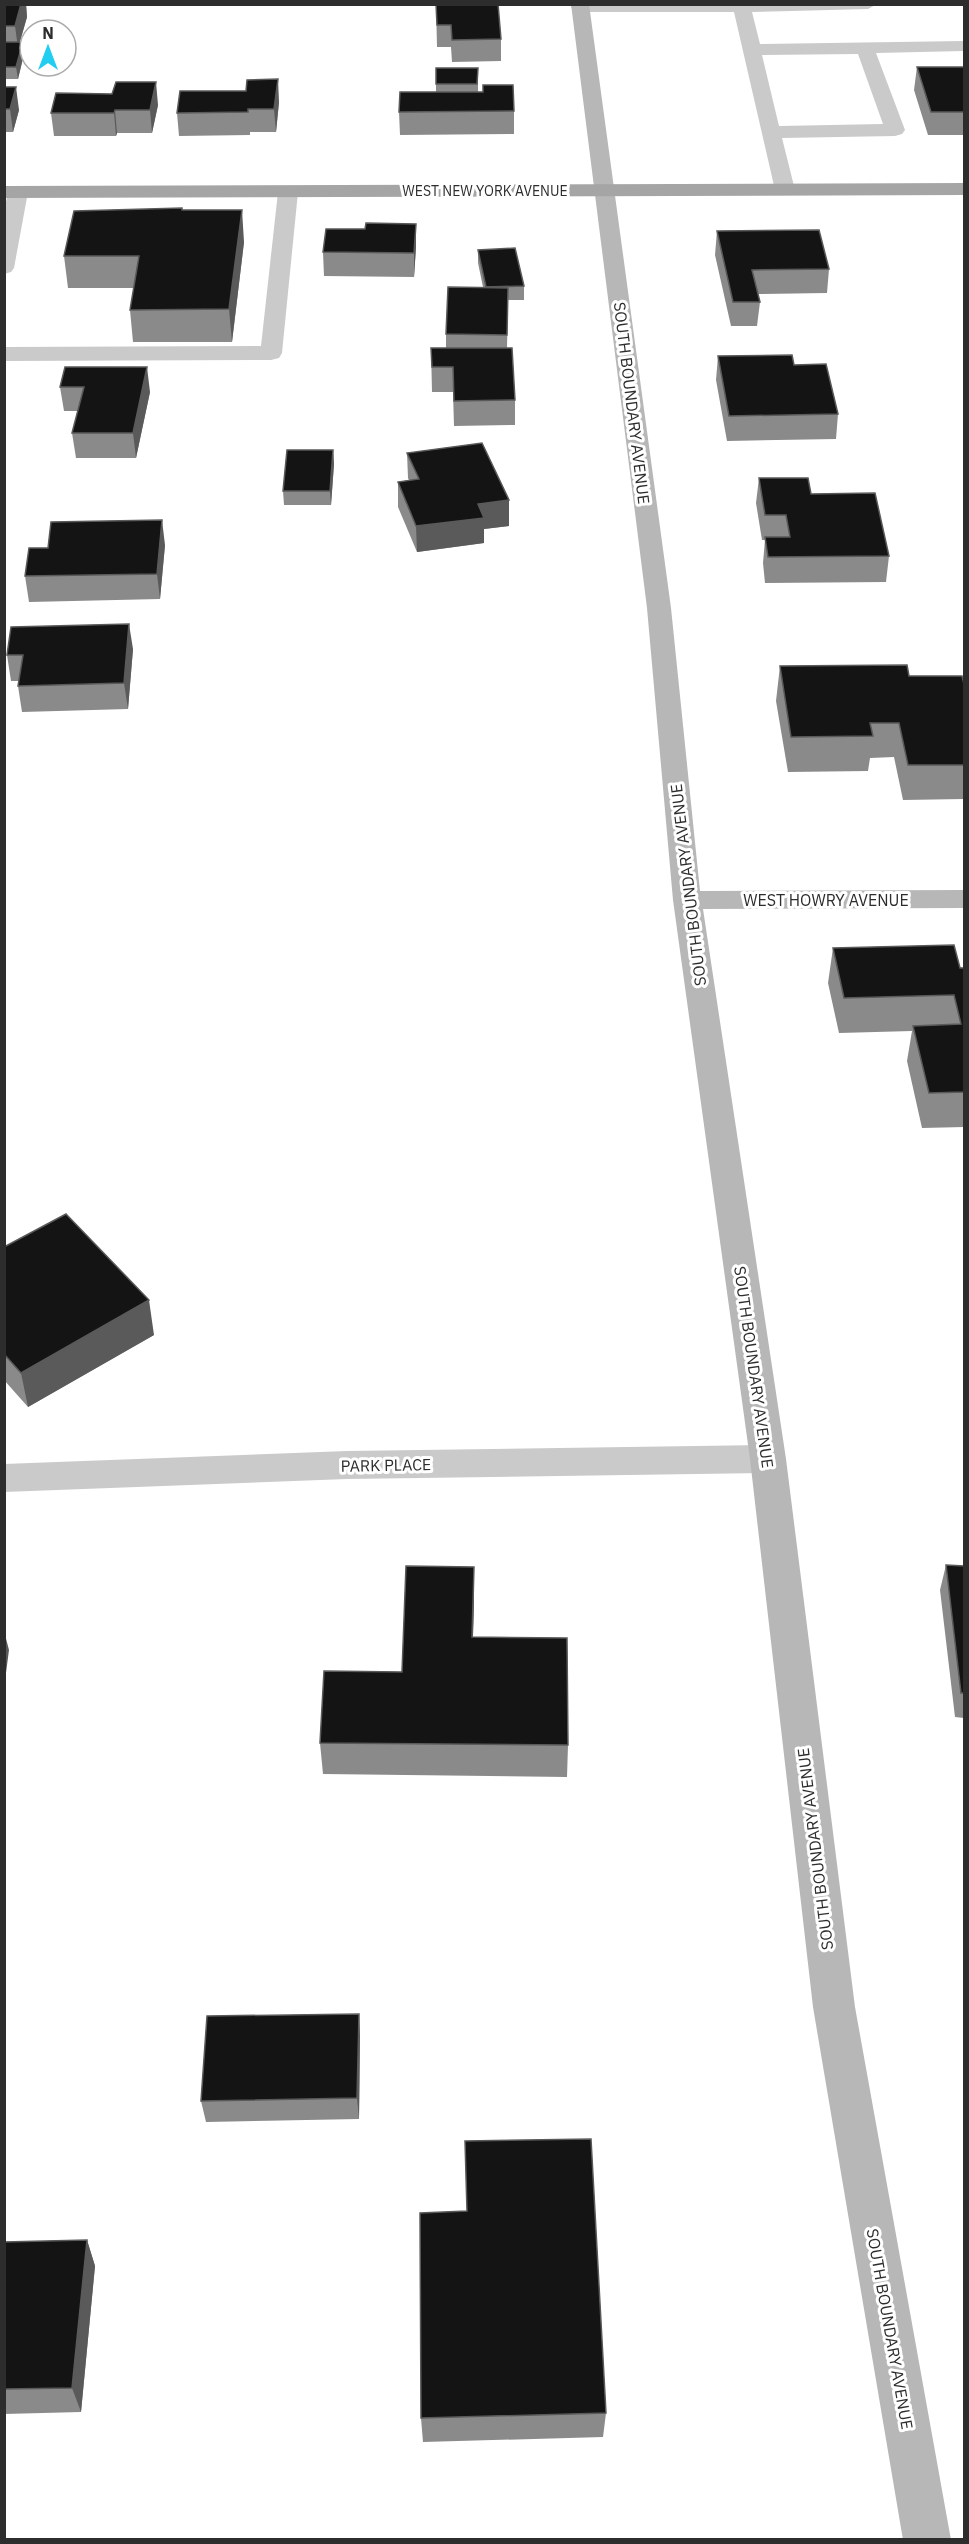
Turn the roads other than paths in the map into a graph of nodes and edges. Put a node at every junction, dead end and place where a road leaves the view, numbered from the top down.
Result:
1 (868, 4) edge
2 (580, 6) edge
3 (742, 7) junction
4 (964, 46) edge
5 (865, 48) junction
6 (752, 50) junction
7 (771, 132) junction
8 (964, 189) edge
9 (605, 190) junction
10 (785, 190) junction
11 (11, 192) edge
12 (288, 192) junction
13 (4, 268) edge
14 (4, 354) edge
15 (964, 899) edge
16 (687, 900) junction
17 (768, 1459) junction
18 (4, 1478) edge
19 (927, 2540) edge

1 - 3 street
2 - 3 street
2 - 9 street, SOUTH BOUNDARY AVENUE
3 - 6 street
4 - 5 street
5 - 6 street
5 - 7 street
6 - 7 street
7 - 10 street
8 - 10 main road, WEST NEW YORK AVENUE
9 - 10 main road, WEST NEW YORK AVENUE
9 - 12 main road, WEST NEW YORK AVENUE
9 - 16 street, SOUTH BOUNDARY AVENUE
11 - 12 main road, WEST NEW YORK AVENUE
11 - 13 street
12 - 14 street
15 - 16 street, WEST HOWRY AVENUE
16 - 17 street, SOUTH BOUNDARY AVENUE
17 - 18 street, PARK PLACE
17 - 19 street, SOUTH BOUNDARY AVENUE

